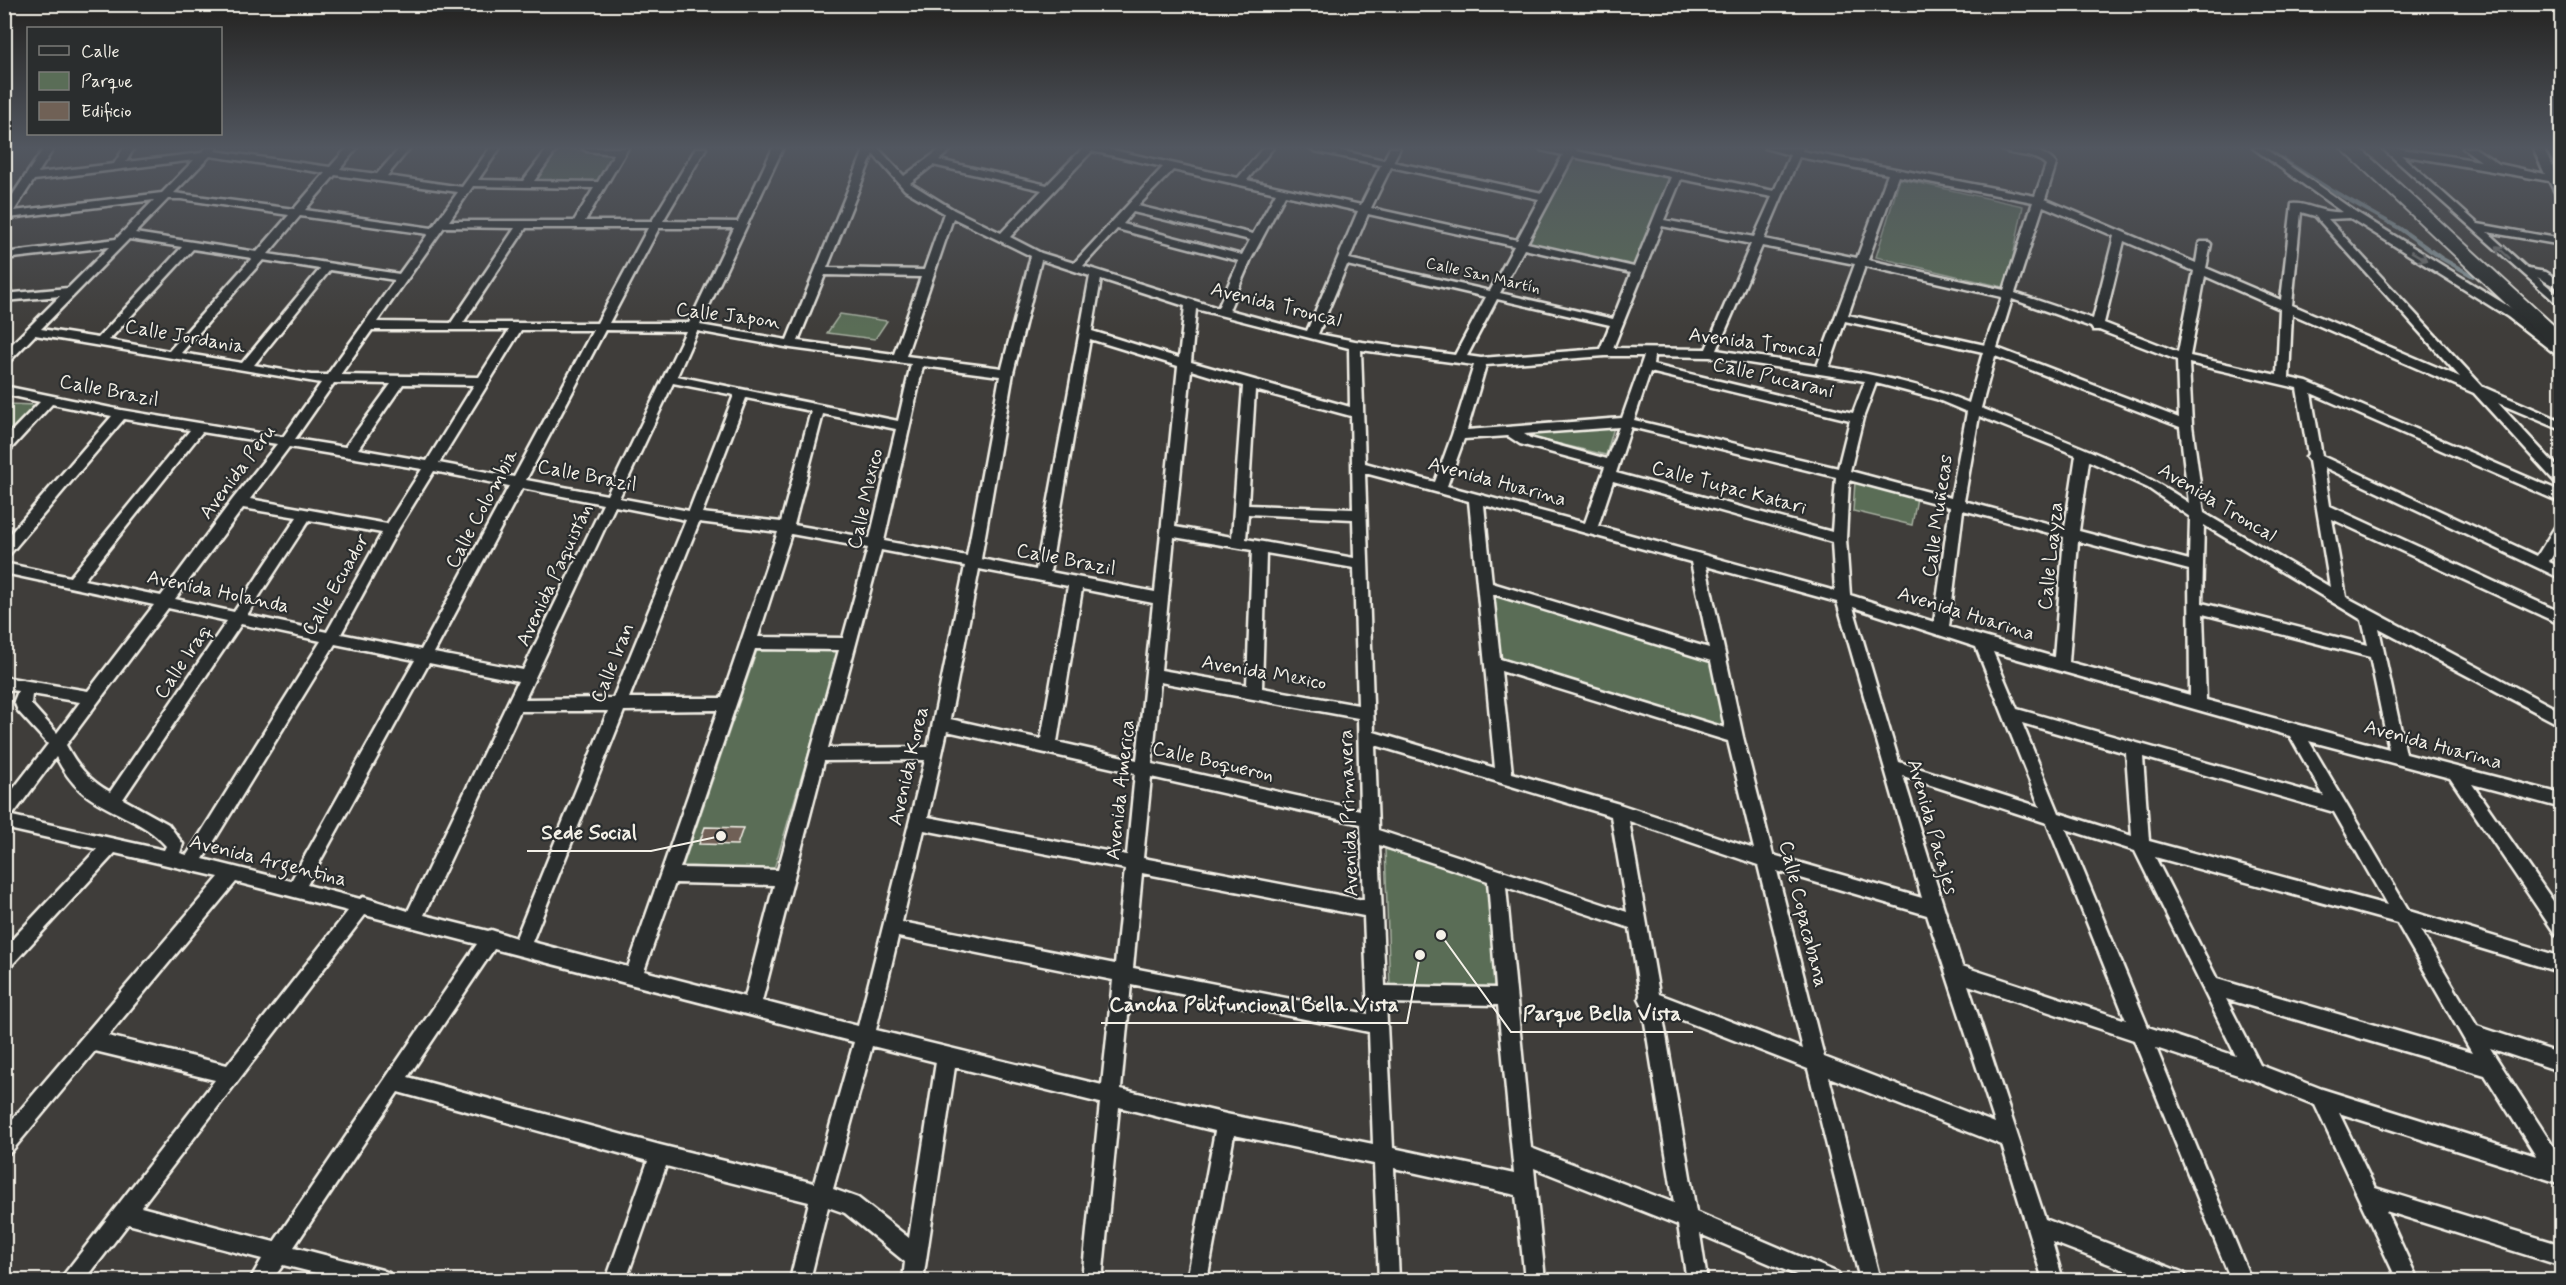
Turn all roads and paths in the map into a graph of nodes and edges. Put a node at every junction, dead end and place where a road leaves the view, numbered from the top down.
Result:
1 (69, 208) edge
2 (152, 208) edge
3 (264, 208) edge
4 (301, 208) edge
5 (451, 208) edge
6 (587, 208) edge
7 (665, 208) edge
8 (749, 208) edge
9 (847, 208) edge
10 (943, 208) edge
11 (1032, 208) edge
12 (1131, 208) joint
13 (1273, 208) edge
14 (1365, 208) joint
15 (1539, 208) edge
16 (1664, 208) edge
17 (1772, 208) edge
18 (1881, 208) edge
19 (2037, 208) edge
20 (2058, 208) edge
21 (2296, 208) edge
22 (2300, 208) edge
23 (2343, 208) edge
24 (2415, 208) edge
25 (2434, 208) edge
26 (2455, 208) edge
27 (298, 212) junction
28 (950, 212) junction
29 (2352, 214) junction
30 (5, 216) edge
31 (2320, 217) junction
32 (1659, 222) junction
33 (656, 224) junction
34 (522, 225) junction
35 (577, 225) junction
36 (741, 225) junction
37 (1115, 225) junction
38 (2477, 227) junction
39 (436, 228) junction
40 (2120, 234) junction
41 (122, 238) junction
42 (1257, 238) junction
43 (1002, 239) junction
44 (1758, 242) junction
45 (2562, 242) edge
46 (1519, 243) junction
47 (2205, 244) dead end
48 (190, 245) junction
49 (261, 255) junction
50 (1037, 255) junction
51 (4, 256) edge
52 (1245, 259) junction
53 (1343, 261) junction
54 (1862, 262) junction
55 (327, 267) junction
56 (1076, 267) junction
57 (2201, 270) junction
58 (820, 271) junction
59 (1638, 271) junction
60 (2525, 272) junction
61 (1096, 273) junction
62 (928, 274) junction
63 (403, 278) junction
64 (2562, 287) edge
65 (71, 291) junction
66 (1492, 295) junction
67 (2010, 295) junction
68 (4, 298) edge
69 (1191, 304) junction
70 (2562, 305) edge
71 (2286, 306) junction
72 (1222, 313) junction
73 (1842, 317) junction
74 (1616, 323) junction
75 (2562, 325) edge
76 (370, 326) junction
77 (454, 327) junction
78 (602, 327) junction
79 (693, 327) junction
80 (2097, 327) junction
81 (516, 328) junction
82 (33, 331) junction
83 (1085, 333) junction
84 (1311, 336) junction
85 (101, 342) junction
86 (791, 344) junction
87 (1355, 345) junction
88 (2562, 345) edge
89 (1990, 350) junction
90 (1605, 352) junction
91 (1652, 352) junction
92 (1710, 353) junction
93 (172, 355) junction
94 (2562, 355) edge
95 (899, 358) junction
96 (2183, 358) junction
97 (1459, 359) junction
98 (4, 360) edge
99 (918, 361) junction
100 (1481, 362) junction
101 (1185, 364) junction
102 (1646, 367) junction
103 (245, 368) junction
104 (1821, 371) junction
105 (1007, 373) junction
106 (669, 378) junction
107 (1872, 378) junction
108 (330, 380) junction
109 (2283, 380) junction
110 (399, 381) junction
111 (484, 381) junction
112 (1249, 384) junction
113 (2303, 386) junction
114 (4, 390) edge
115 (2482, 392) junction
116 (741, 393) junction
117 (50, 399) junction
118 (818, 408) junction
119 (1974, 409) junction
120 (1356, 413) junction
121 (121, 414) junction
122 (1857, 418) junction
123 (1627, 422) junction
124 (2186, 425) junction
125 (903, 426) junction
126 (2562, 426) edge
127 (198, 428) junction
128 (1510, 431) junction
129 (1459, 435) junction
130 (285, 442) junction
131 (4, 448) edge
132 (348, 452) junction
133 (2083, 453) junction
134 (2313, 457) junction
135 (432, 466) junction
136 (1358, 466) junction
137 (1610, 470) junction
138 (1843, 474) junction
139 (2562, 481) edge
140 (519, 482) junction
141 (1439, 489) junction
142 (1476, 498) junction
143 (2562, 498) edge
144 (611, 500) junction
145 (238, 502) junction
146 (1957, 505) junction
147 (2322, 508) junction
148 (1242, 510) junction
149 (306, 514) junction
150 (1359, 514) junction
151 (2197, 515) junction
152 (694, 517) junction
153 (2562, 527) edge
154 (786, 528) junction
155 (1590, 528) junction
156 (391, 530) junction
157 (1169, 531) junction
158 (2071, 535) junction
159 (1839, 539) junction
160 (1239, 543) junction
161 (876, 544) junction
162 (1259, 546) junction
163 (4, 551) edge
164 (1696, 558) junction
165 (974, 562) junction
166 (1361, 564) junction
167 (2540, 564) junction
168 (2195, 567) junction
169 (4, 568) edge
170 (2562, 574) edge
171 (1042, 576) junction
172 (1076, 582) junction
173 (73, 583) junction
174 (1484, 586) junction
175 (1843, 598) junction
176 (2339, 598) junction
177 (1162, 599) junction
178 (164, 603) junction
179 (2195, 608) junction
180 (2369, 617) junction
181 (238, 618) junction
182 (2562, 620) edge
183 (1941, 629) junction
184 (331, 638) junction
185 (1982, 642) junction
186 (749, 643) junction
187 (848, 644) junction
188 (2375, 653) junction
189 (425, 656) junction
190 (1718, 657) junction
191 (1491, 662) junction
192 (2061, 663) junction
193 (1155, 675) junction
194 (528, 676) junction
195 (4, 683) edge
196 (27, 688) junction
197 (1254, 693) junction
198 (92, 698) junction
199 (2198, 703) junction
200 (620, 704) junction
201 (728, 704) junction
202 (515, 705) junction
203 (1367, 713) junction
204 (2010, 713) junction
205 (2562, 720) edge
206 (941, 723) junction
207 (2295, 731) junction
208 (1369, 737) junction
209 (1735, 737) junction
210 (57, 744) junction
211 (1048, 746) junction
212 (2134, 748) junction
213 (934, 753) junction
214 (818, 755) junction
215 (2399, 757) junction
216 (1892, 766) junction
217 (1143, 768) junction
218 (2455, 772) junction
219 (1504, 777) junction
220 (2562, 801) edge
221 (112, 802) junction
222 (2339, 807) junction
223 (1618, 811) junction
224 (4, 814) edge
225 (2052, 817) junction
226 (4, 821) edge
227 (918, 822) junction
228 (1370, 827) junction
229 (111, 846) junction
230 (2141, 846) junction
231 (170, 858) junction
232 (1768, 861) junction
233 (191, 863) junction
234 (1135, 864) junction
235 (232, 874) junction
236 (669, 874) junction
237 (1496, 876) junction
238 (784, 878) junction
239 (296, 889) junction
240 (363, 905) junction
241 (1934, 909) junction
242 (1374, 910) junction
243 (2404, 917) junction
244 (413, 920) junction
245 (1637, 922) junction
246 (892, 928) junction
247 (2562, 929) edge
248 (491, 938) junction
249 (521, 946) junction
250 (4, 961) edge
251 (2562, 964) edge
252 (1954, 972) junction
253 (1124, 974) junction
254 (634, 975) junction
255 (2209, 985) junction
256 (1377, 994) junction
257 (1506, 997) junction
258 (1648, 998) junction
259 (752, 1007) junction
260 (1379, 1025) junction
261 (2471, 1033) junction
262 (2139, 1034) junction
263 (865, 1036) junction
264 (92, 1041) junction
265 (947, 1055) junction
266 (1816, 1062) junction
267 (2562, 1063) edge
268 (2491, 1068) junction
269 (2253, 1071) junction
270 (231, 1074) junction
271 (394, 1082) junction
272 (1111, 1096) junction
273 (2322, 1098) junction
274 (1226, 1124) junction
275 (2010, 1138) junction
276 (4, 1144) edge
277 (1522, 1154) junction
278 (660, 1155) junction
279 (1384, 1156) junction
280 (2560, 1175) edge
281 (1527, 1187) junction
282 (821, 1195) junction
283 (2369, 1197) junction
284 (124, 1213) junction
285 (1686, 1218) junction
286 (2037, 1226) junction
287 (278, 1253) junction
288 (2562, 1256) edge
289 (916, 1257) junction
290 (72, 1281) edge
291 (260, 1281) edge
292 (382, 1281) edge
293 (616, 1281) edge
294 (800, 1281) edge
295 (913, 1281) edge
296 (1092, 1281) edge
297 (1197, 1281) edge
298 (1389, 1281) edge
299 (1535, 1281) edge
300 (1697, 1281) edge
301 (1831, 1281) edge
302 (1870, 1281) edge
303 (2053, 1281) edge
304 (2177, 1281) edge
305 (2241, 1281) edge
306 (2408, 1281) edge

1 - 30 street
2 - 41 street
3 - 27 street
4 - 27 street
5 - 39 street, Avenida Peru
6 - 35 street
7 - 33 street, Calle Colombia
8 - 36 street, Avenida Paquistán
9 - 58 street
10 - 28 street, Avenida Troncal
11 - 43 street
12 - 37 street
12 - 42 street
13 - 42 street
14 - 46 street
14 - 53 street
15 - 46 street
16 - 32 street
17 - 44 street
18 - 54 street
19 - 67 street, Calle Muñecas
20 - 40 street
21 - 71 street
22 - 31 street
23 - 29 street
24 - 88 highway
25 - 75 highway
26 - 38 street
27 - 39 street
27 - 49 street
28 - 43 street, Avenida Troncal
28 - 62 street
29 - 31 street
29 -> 94 street
31 - 115 street
32 - 44 street
32 - 59 street
33 - 35 street
33 - 36 street
33 - 78 street, Calle Colombia
34 - 35 street
34 - 39 street
34 - 77 street
36 - 79 street, Avenida Paquistán
37 - 52 street
37 - 56 street
38 - 45 street
60 -> 38 street
39 - 63 street, Avenida Peru
40 - 57 street
40 - 80 street
41 - 48 street
41 - 51 street
41 - 65 street
42 - 52 street
43 - 50 street, Avenida Troncal
44 - 54 street
44 - 92 street
46 - 59 street
46 - 66 street
47 - 57 street
48 - 49 street
48 - 85 street
49 - 55 street
49 - 93 street
50 - 56 street, Avenida Troncal
50 - 105 street, Avenida Korea
52 - 72 street
53 - 66 street, Calle San Martín
53 - 84 street
54 - 67 street
54 - 73 street
55 - 63 street
55 - 103 street
56 - 61 street, Avenida Troncal
57 - 71 street
57 - 96 street
58 - 62 street
58 - 86 street
59 - 74 street
60 - 64 street
60 - 70 street
61 - 69 street, Avenida Troncal
61 - 83 street
62 - 95 street
63 - 76 street, Avenida Peru
65 - 68 street
65 - 82 street
66 - 74 street, Calle San Martín
66 - 97 street
67 - 80 street
67 - 89 street, Calle Muñecas
69 - 72 street, Avenida Troncal
69 - 101 street, Avenida America
71 - 109 street
71 - 115 street
72 - 84 street, Avenida Troncal
73 - 89 street
73 - 104 street
74 - 90 street
76 - 77 street, Calle Japon
76 - 108 street, Avenida Peru
77 - 81 street, Calle Japon
78 - 79 street, Calle Japon
78 - 81 street, Calle Japon
78 - 140 street, Calle Colombia
79 - 86 street, Calle Japon
79 - 106 street, Avenida Paquistán
80 - 96 street
81 - 111 street, Calle Ecuador
82 - 85 street, Calle Jordania
82 - 98 street
83 - 101 street
83 - 171 street
84 - 87 street, Avenida Troncal
85 - 93 street, Calle Jordania
86 - 95 street, Calle Japon
87 - 97 street, Avenida Troncal
87 - 120 street, Avenida Primavera
89 - 119 street, Calle Muñecas
89 - 124 street
90 - 91 street, Avenida Troncal
90 - 100 street, Avenida Troncal
91 - 92 street, Avenida Troncal
91 - 102 street
92 - 104 street, Avenida Troncal
93 - 103 street, Calle Jordania
95 - 99 street, Calle Japon
96 - 109 street
96 - 124 street
97 - 100 street, Avenida Troncal
99 - 105 street, Calle Japon
99 - 125 street, Calle Mexico
100 - 129 street
101 - 112 street
101 - 157 street, Avenida America
102 - 122 street, Calle Pucarani
102 - 123 street
103 - 108 street, Calle Jordania
104 - 107 street, Avenida Troncal
105 - 165 street, Avenida Korea
106 - 116 street
106 - 144 street, Avenida Paquistán
107 - 119 street, Avenida Troncal
107 - 122 street, Avenida Pacajes
108 - 110 street, Calle Jordania
108 - 130 street, Avenida Peru
109 - 113 street
110 - 111 street, Calle Jordania
110 - 132 street
111 - 135 street, Calle Ecuador
112 - 120 street
112 - 148 street
113 - 134 street
113 - 143 street
114 - 117 street, Calle Brazil
115 - 126 street
115 - 139 street
116 - 118 street
116 - 152 street, Calle Iran
117 - 121 street, Calle Brazil
117 - 131 street
118 - 125 street
118 - 154 street
119 - 133 street, Avenida Troncal
119 - 146 street, Calle Muñecas
120 - 136 street, Avenida Primavera
121 - 127 street, Calle Brazil
121 - 163 street
122 - 138 street, Avenida Pacajes
123 - 128 street
123 - 137 street
123 - 138 street
124 - 151 street
125 - 161 street, Calle Mexico
127 - 130 street, Calle Brazil
127 - 173 street
128 - 129 street
128 - 137 street, Calle Tupac Katari
129 - 141 street
130 - 132 street, Calle Brazil
130 - 145 street, Avenida Peru
132 - 135 street, Calle Brazil
133 - 151 street, Avenida Troncal
133 - 158 street, Calle Loayza
134 - 147 street
134 - 167 street
135 - 140 street, Calle Brazil
135 - 156 street, Calle Ecuador
136 - 141 street, Avenida Huarina
136 - 150 street, Avenida Primavera
137 - 155 street
137 - 159 street, Calle Tupac Katari
138 - 146 street
138 - 159 street, Avenida Pacajes
140 - 144 street, Calle Brazil
140 - 189 street, Calle Colombia
141 - 142 street, Avenida Huarina
142 - 155 street, Avenida Huarina
142 - 174 street
144 - 152 street, Calle Brazil
144 - 194 street, Avenida Paquistán
145 - 149 street
145 - 178 street, Avenida Peru
146 - 158 street
146 - 183 street, Calle Muñecas
147 - 176 street
147 - 182 street
148 - 150 street
148 - 160 street
149 - 156 street
149 - 181 street, Calle Iraq
150 - 166 street, Avenida Primavera
151 - 168 street
151 - 176 street, Avenida Troncal
152 - 154 street, Calle Brazil
152 - 200 street, Calle Iran
153 - 167 street
154 - 161 street, Calle Brazil
154 - 186 street
155 - 164 street, Avenida Huarina
156 - 184 street, Calle Ecuador
157 - 160 street
157 - 177 street, Avenida America
158 - 168 street
158 - 192 street, Calle Loayza
159 - 175 street, Avenida Pacajes
160 - 162 street
161 - 165 street, Calle Brazil
161 - 187 street, Calle Mexico
162 - 166 street
162 - 197 street
164 - 175 street, Avenida Huarina
164 - 190 street, Calle Copacabana
165 - 171 street, Calle Brazil
165 - 206 street, Avenida Korea
166 - 203 street, Avenida Primavera
167 - 170 street
168 - 179 street
169 - 173 street, Avenida Holanda
171 - 172 street, Calle Brazil
172 - 177 street, Calle Brazil
172 - 211 street
173 - 178 street, Avenida Holanda
174 - 190 street
174 - 191 street
175 - 183 street, Avenida Huarina
175 - 216 street, Avenida Pacajes
176 - 180 street, Avenida Troncal
177 - 193 street, Avenida America
178 - 181 street, Avenida Holanda
178 - 198 street, Avenida Peru
179 - 188 street
179 - 199 street
180 - 188 street
180 - 205 street, Avenida Troncal
181 - 184 street, Avenida Holanda
181 - 221 street, Calle Iraq
183 - 185 street, Avenida Huarina
184 - 189 street, Avenida Holanda
184 - 233 street, Calle Ecuador
185 - 192 street, Avenida Huarina
185 - 204 street
186 - 187 street
186 - 201 street
187 - 214 street, Calle Mexico
188 - 215 street
189 - 194 street, Avenida Holanda
189 - 239 street, Calle Colombia
190 - 209 street, Calle Copacabana
191 - 209 street
191 - 219 street
192 - 199 street, Avenida Huarina
193 - 197 street, Avenida Mexico
193 - 217 street, Avenida America
194 - 202 street, Avenida Paquistán
195 - 196 street
196 - 198 street
196 - 210 street
197 - 203 street, Avenida Mexico
198 - 210 street, Avenida Peru
199 - 207 street, Avenida Huarina
200 - 201 street
200 - 202 street
200 - 249 street, Calle Iran
201 - 236 street
202 - 244 street, Avenida Paquistán
203 - 208 street, Avenida Primavera
204 - 212 street
204 - 225 street
206 - 211 street, Calle Boqueron
206 - 213 street, Avenida Korea
207 - 215 street, Avenida Huarina
207 - 222 street
208 - 219 street
208 - 228 street, Avenida Primavera
209 - 232 street, Calle Copacabana
210 - 221 street
210 - 224 street, Avenida Peru
211 - 217 street, Calle Boqueron
212 - 222 street
212 - 230 street
213 - 214 street
213 - 227 street, Avenida Korea
214 - 238 street, Calle Mexico
215 - 218 street, Avenida Huarina
216 - 225 street
216 - 241 street, Avenida Pacajes
217 - 228 street, Calle Boqueron
217 - 234 street, Avenida America
218 - 220 street, Avenida Huarina
218 - 247 street
219 - 223 street
221 - 231 street
222 - 243 street
223 - 232 street
223 - 245 street
225 - 230 street
225 - 262 street
226 - 229 street, Avenida Argentina
227 - 234 street
227 - 246 street, Avenida Korea
228 - 237 street, Calle Boqueron
228 - 242 street, Avenida Primavera
229 - 231 street, Avenida Argentina
229 - 250 street
230 - 243 street
230 - 255 street
231 - 233 street, Avenida Argentina
232 - 241 street
232 - 266 street, Calle Copacabana
233 - 235 street, Avenida Argentina
234 - 242 street
234 - 253 street, Avenida America
235 - 239 street, Avenida Argentina
235 - 264 street
236 - 238 street
236 - 254 street
237 - 245 street, Calle Boqueron
237 - 257 street
238 - 259 street, Calle Mexico
239 - 240 street, Avenida Argentina
240 - 244 street, Avenida Argentina
240 - 270 street
241 - 252 street, Avenida Pacajes
242 - 256 street, Avenida Primavera
243 - 251 street
243 - 261 street
244 - 248 street, Avenida Argentina
245 - 258 street
246 - 253 street
246 - 263 street, Avenida Korea
248 - 249 street, Avenida Argentina
248 - 271 street
249 - 254 street, Avenida Argentina
252 - 262 street
252 - 275 street, Avenida Pacajes
253 - 260 street
253 - 272 street, Avenida America
254 - 259 street, Avenida Argentina
255 - 268 street
255 - 269 street
256 - 257 street
256 - 260 street, Avenida Primavera
257 - 277 street
258 - 266 street
258 - 285 street
259 - 263 street, Avenida Argentina
260 - 279 street, Avenida Primavera
261 - 267 street
261 - 268 street
262 - 269 street
262 - 305 street
263 - 265 street, Avenida Argentina
263 - 282 street, Avenida Korea
264 - 270 street
264 - 276 street
265 - 272 street, Avenida Argentina
265 - 289 street
266 - 275 street
266 - 302 street, Calle Copacabana
268 - 280 street
269 - 273 street
270 - 284 street
271 - 278 street
271 - 287 street
272 - 274 street, Avenida Argentina
272 - 296 street, Avenida America
273 - 280 street
273 - 283 street
274 - 279 street, Avenida Argentina
274 - 297 street
275 - 286 street, Avenida Pacajes
277 - 281 street
277 - 285 street
278 - 282 street
278 - 293 street
279 - 281 street, Avenida Argentina
279 - 298 street, Avenida Primavera
281 - 299 street
282 - 289 street
282 - 294 street, Avenida Korea
283 - 288 street
283 - 306 street
284 - 287 street
284 - 290 street
285 - 300 street
285 - 301 street
286 - 303 street, Avenida Pacajes
286 - 304 street
287 - 291 street
287 - 292 street
289 - 295 street

